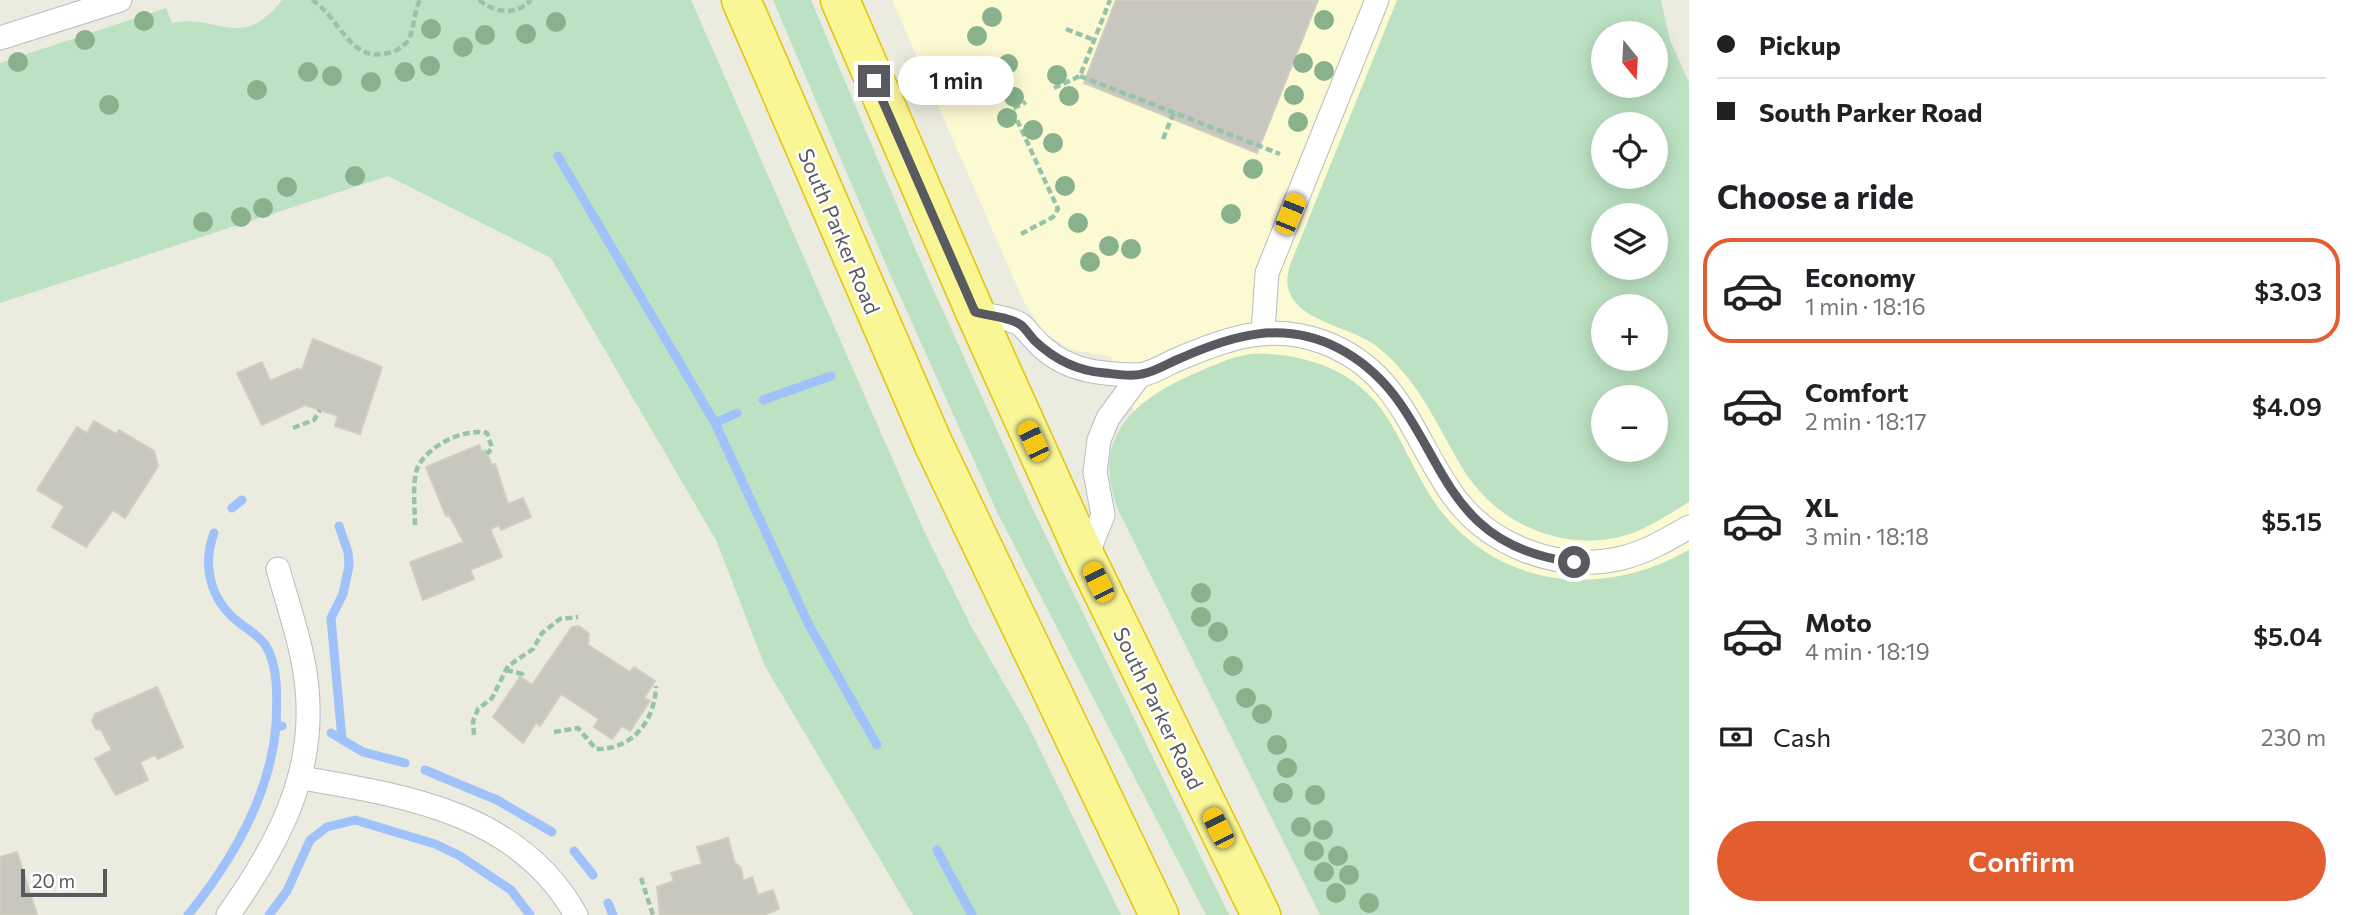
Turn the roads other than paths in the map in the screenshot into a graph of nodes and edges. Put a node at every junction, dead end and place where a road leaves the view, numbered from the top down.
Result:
1 (120, 0) edge
2 (741, 0) edge
3 (840, 0) edge
4 (1377, 0) edge
5 (0, 38) edge
6 (975, 312) junction
7 (1263, 332) junction
8 (1140, 375) junction
9 (1689, 527) edge
10 (1086, 558) junction
11 (278, 569) dead end
12 (302, 778) junction
13 (228, 915) edge
14 (576, 915) edge
15 (1159, 915) edge
16 (1261, 915) edge

1 - 5 street
2 - 15 highway, South Parker Road
3 - 6 highway, South Parker Road
4 - 7 street
6 - 8 street
6 - 10 highway, South Parker Road
7 - 8 street
7 - 9 street
8 - 10 street
10 - 16 highway, South Parker Road
11 - 12 street
12 - 13 street
12 - 14 street

